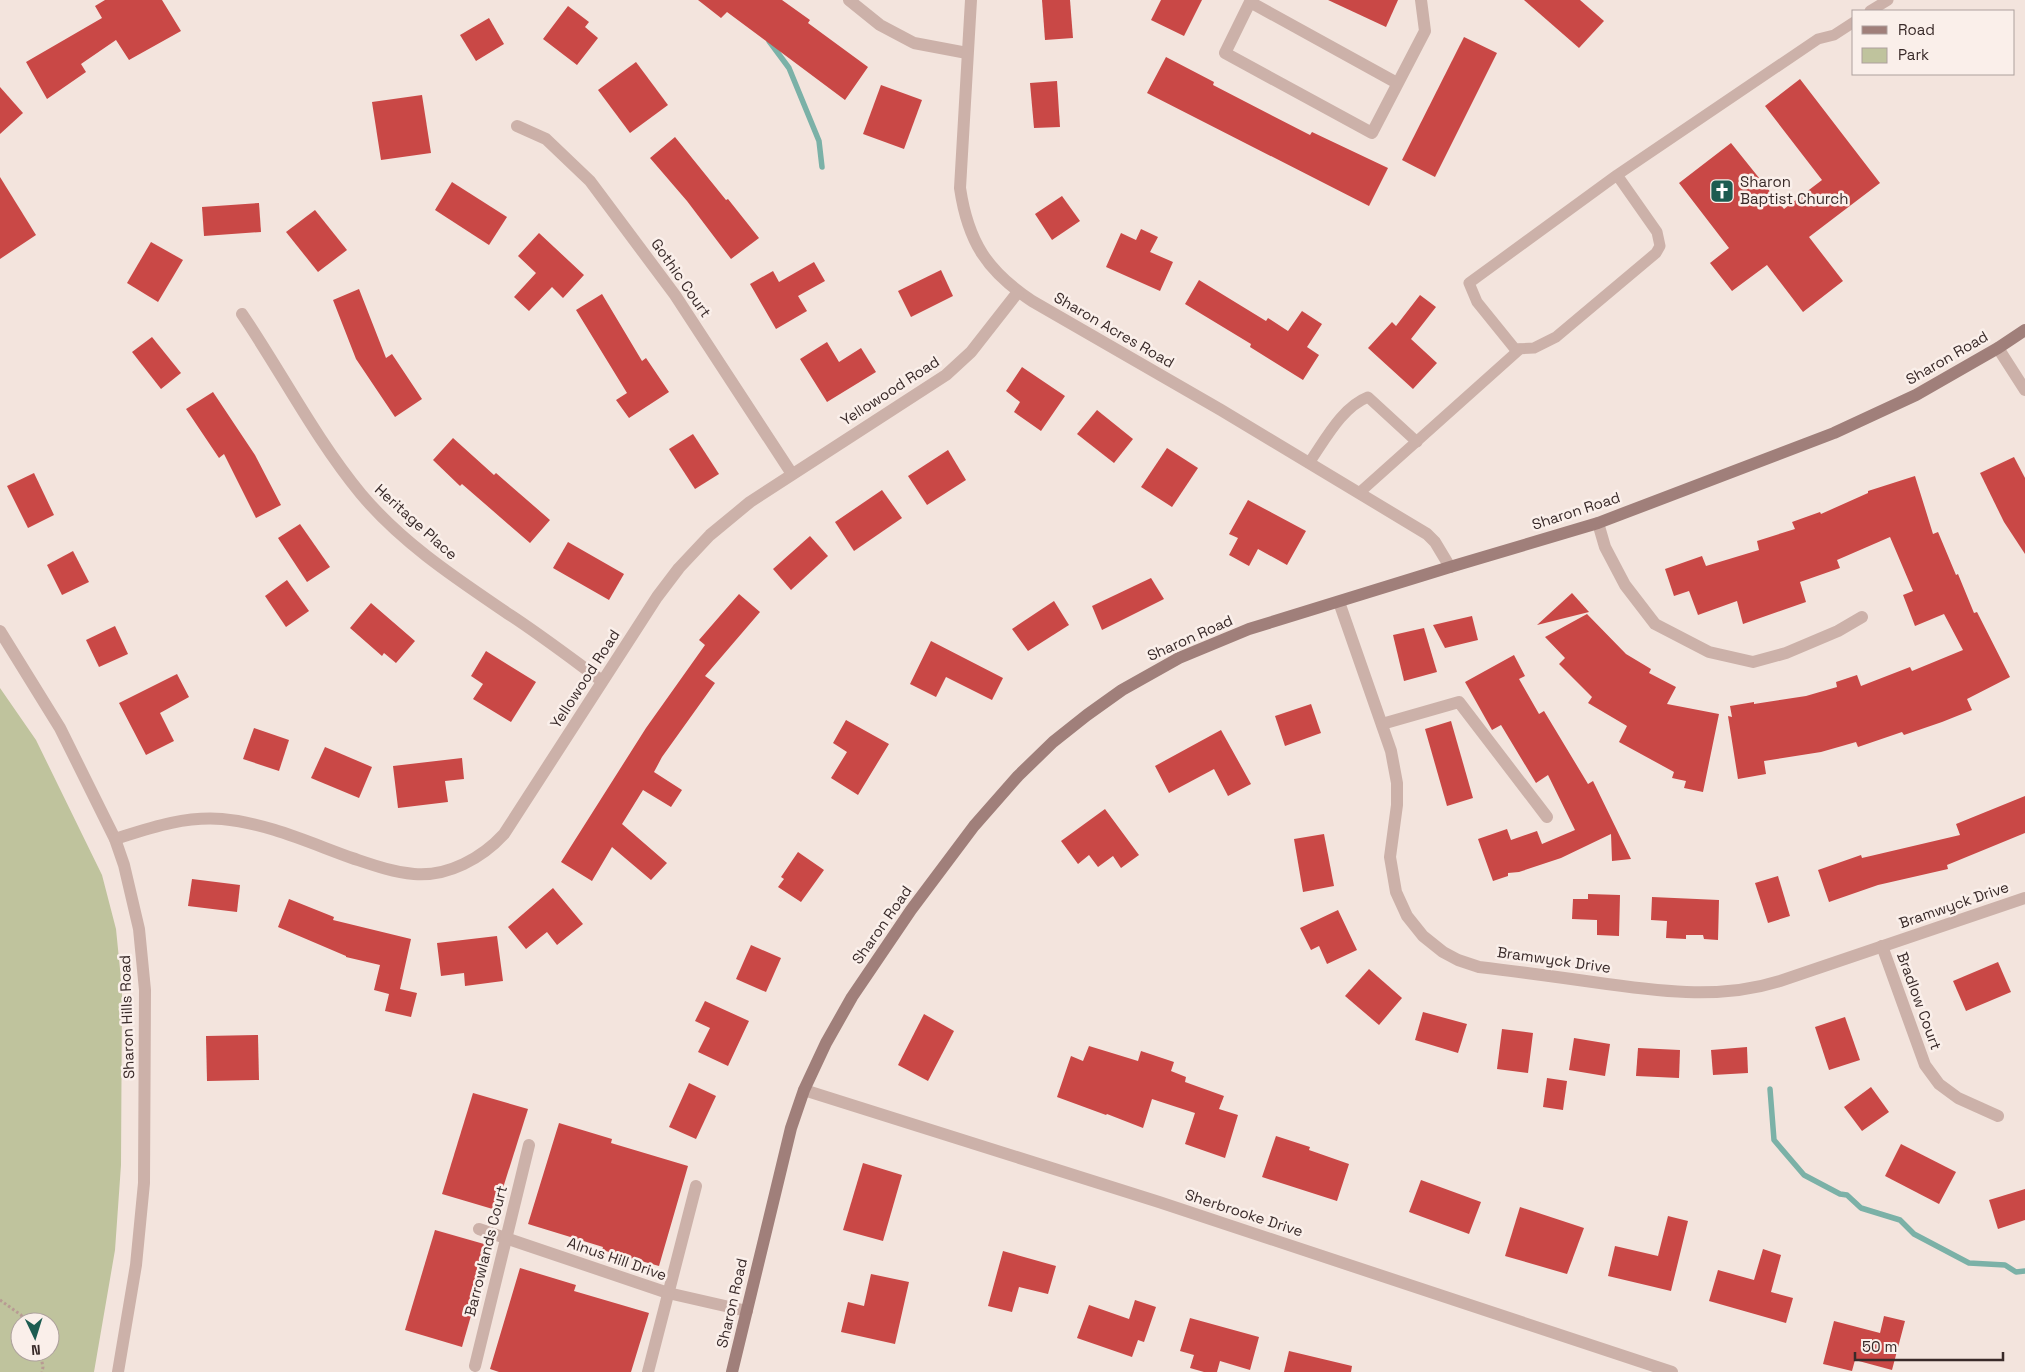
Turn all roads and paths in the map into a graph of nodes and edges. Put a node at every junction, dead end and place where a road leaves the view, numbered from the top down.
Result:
1 (849, 0) edge
2 (971, 0) edge
3 (1421, 0) edge
4 (1888, 0) edge
5 (1872, 10) edge
6 (1852, 23) edge
7 (966, 53) junction
8 (1397, 83) junction
9 (517, 126) dead end
10 (1617, 175) junction
11 (1018, 292) junction
12 (242, 314) dead end
13 (2025, 330) edge
14 (1998, 348) junction
15 (1520, 349) junction
16 (2025, 390) edge
17 (1416, 442) junction
18 (1309, 463) junction
19 (792, 474) junction
20 (1359, 493) junction
21 (1598, 523) junction
22 (1450, 566) junction
23 (1339, 602) junction
24 (1862, 617) dead end
25 (0, 632) edge
26 (602, 681) junction
27 (1382, 724) junction
28 (1547, 817) dead end
29 (115, 839) junction
30 (2025, 898) edge
31 (1882, 946) junction
32 (804, 1090) junction
33 (1998, 1116) dead end
34 (529, 1146) dead end
35 (696, 1186) dead end
36 (479, 1229) dead end
37 (505, 1238) junction
38 (668, 1293) junction
39 (0, 1300) edge
40 (746, 1311) junction
41 (17, 1312) edge
42 (474, 1366) dead end
43 (118, 1372) edge
44 (648, 1372) edge
45 (732, 1372) edge
46 (1672, 1372) edge

1 - 7 street
2 - 7 street, Sharon Acres Road
3 - 8 street
4 - 5 lane
6 - 10 lane
7 - 11 street, Sharon Acres Road
8 - 8 street
9 - 19 street, Gothic Court
10 - 15 lane
10 - 15 lane
11 - 18 street, Sharon Acres Road
11 - 19 street, Yellowood Road
12 - 26 street, Heritage Place
13 - 14 main road, Sharon Road
14 - 16 street
14 - 21 main road, Sharon Road
15 - 17 lane
17 - 18 lane
17 - 20 lane
18 - 20 street, Sharon Acres Road
19 - 26 street, Yellowood Road
20 - 22 street, Sharon Acres Road
21 - 22 main road, Sharon Road
21 - 24 street
22 - 23 main road, Sharon Road
23 - 27 street, Bramwyck Drive
23 - 32 main road, Sharon Road
25 - 29 street, Sharon Hills Road
26 - 29 street, Yellowood Road
27 - 28 street
27 - 31 street, Bramwyck Drive
29 - 43 street, Sharon Hills Road
30 - 31 street, Bramwyck Drive
31 - 33 street, Bradlow Court
32 - 40 main road, Sharon Road
32 - 46 street, Sherbrooke Drive
34 - 37 street, Barrowlands Court
35 - 38 street
36 - 37 street, Alnus Hill Drive
37 - 38 street, Alnus Hill Drive
37 - 42 street, Barrowlands Court
38 - 40 street, Alnus Hill Drive
38 - 44 street
39 - 41 path
40 - 45 main road, Sharon Road

